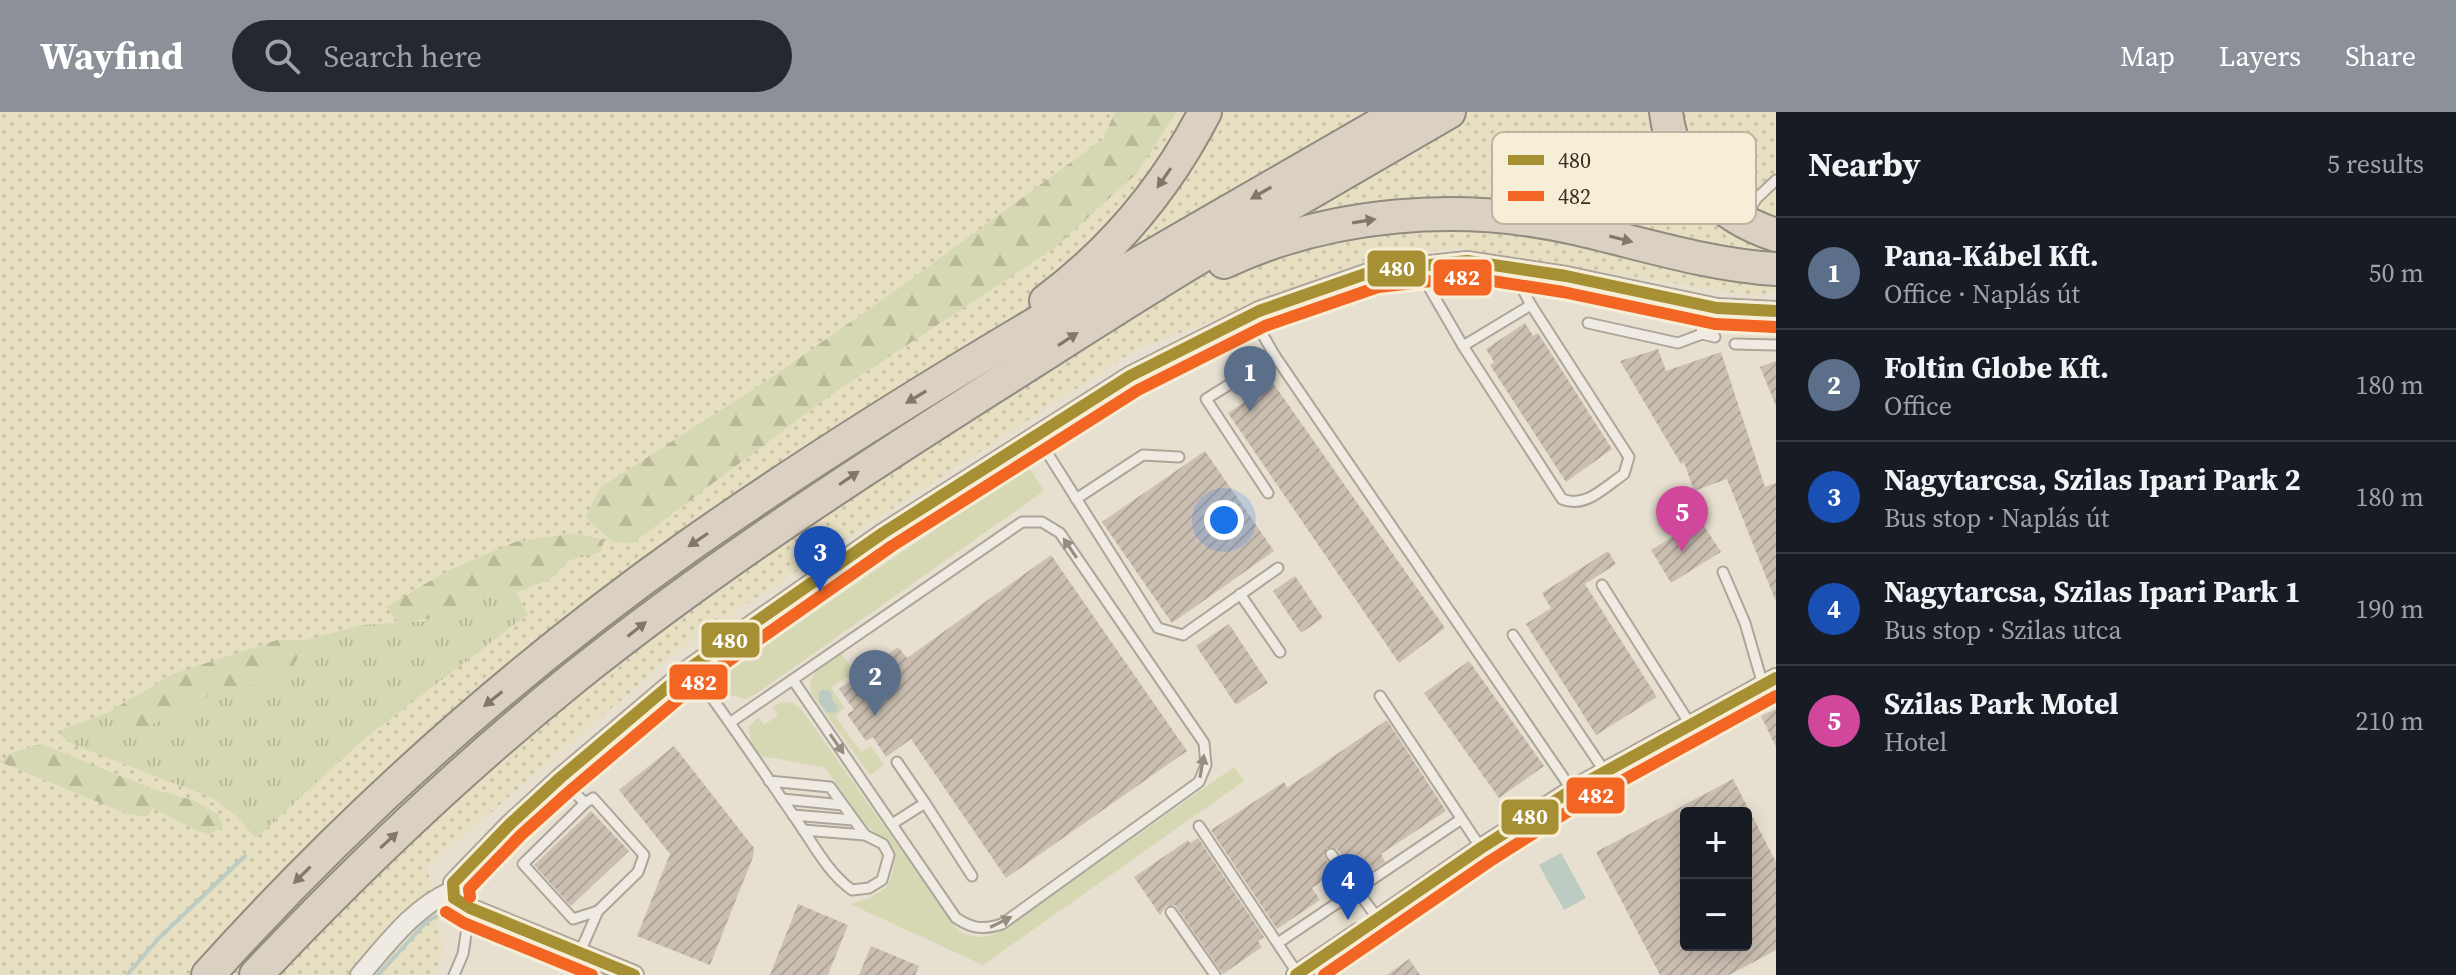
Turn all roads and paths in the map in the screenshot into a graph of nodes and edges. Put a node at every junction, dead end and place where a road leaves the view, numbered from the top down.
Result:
1 (1205, 112) edge
2 (1401, 112) edge
3 (1449, 112) edge
4 (1666, 112) edge
5 (1671, 132) edge
6 (1776, 180) edge
7 (1756, 200) edge
8 (1492, 216) edge
9 (1554, 224) edge
10 (1747, 224) edge
11 (1776, 235) edge
12 (1416, 265) junction
13 (1519, 269) junction
14 (1776, 269) edge
15 (1135, 299) junction
16 (1531, 305) junction
17 (1699, 305) junction
18 (1259, 311) junction
19 (1776, 311) edge
20 (1588, 323) dead end
21 (1702, 334) junction
22 (1715, 337) dead end
23 (1735, 344) dead end
24 (1776, 345) edge
25 (1463, 346) junction
26 (1275, 356) junction
27 (982, 357) junction
28 (1036, 435) junction
29 (1179, 457) dead end
30 (1268, 493) dead end
31 (1076, 499) junction
32 (1278, 568) dead end
33 (1723, 572) dead end
34 (1602, 585) dead end
35 (1240, 594) junction
36 (1513, 635) dead end
37 (1280, 652) dead end
38 (690, 668) junction
39 (793, 680) junction
40 (1769, 682) edge
41 (1380, 696) dead end
42 (731, 722) junction
43 (1690, 724) junction
44 (897, 762) dead end
45 (1605, 772) junction
46 (560, 778) junction
47 (769, 781) junction
48 (1572, 790) junction
49 (782, 799) junction
50 (585, 803) junction
51 (925, 803) junction
52 (843, 805) junction
53 (793, 815) junction
54 (853, 820) junction
55 (1460, 820) junction
56 (892, 824) junction
57 (1199, 826) dead end
58 (803, 830) junction
59 (865, 835) junction
60 (1481, 848) junction
61 (1331, 854) dead end
62 (972, 876) dead end
63 (1357, 890) junction
64 (458, 899) junction
65 (598, 911) junction
66 (1171, 912) dead end
67 (1378, 919) junction
68 (1358, 933) joint
69 (1278, 943) junction
70 (580, 952) junction
71 (1297, 974) edge
72 (208, 975) edge
73 (256, 975) edge
74 (360, 975) edge
75 (454, 975) edge
76 (634, 975) edge
77 (1215, 975) edge

1 -> 27 highway
2 -> 27 highway
3 - 15 highway
4 - 5 highway
6 - 7 lane
15 -> 8 highway
9 -> 14 highway
10 - 11 highway
12 - 13 street
12 - 18 street
12 - 25 lane
13 - 16 lane
13 - 17 street
73 -> 15 highway
16 - 25 lane
16 - 25 lane
17 - 19 street
17 - 21 lane
18 - 26 lane
18 - 28 street
20 - 21 lane
21 - 22 lane
23 - 24 lane
26 - 30 lane
26 - 48 lane
27 -> 72 highway
28 - 31 lane
28 - 38 street
29 - 31 lane
31 - 35 lane
32 - 35 lane
33 - 40 lane
34 - 43 lane
35 - 37 lane
36 - 45 lane
38 - 42 lane
38 - 46 street
39 - 42 lane
39 -> 56 lane
56 -> 39 lane
40 - 43 street
41 - 55 lane
42 - 47 lane
43 - 45 street
44 - 51 lane
45 - 48 street
46 - 50 lane
46 - 64 street
47 - 49 lane
47 - 52 lane
48 - 60 street
49 - 52 lane
49 - 53 lane
50 - 65 lane
50 - 65 lane
51 - 56 lane
51 - 62 lane
52 - 54 lane
53 - 54 lane
53 - 58 lane
54 - 59 lane
55 - 60 lane
55 - 63 lane
57 - 69 lane
58 - 59 lane
58 - 59 lane
60 - 67 street
61 - 63 lane
63 - 67 lane
63 - 69 lane
64 - 70 street
64 - 74 street
64 - 75 lane
65 - 70 lane
66 - 77 lane
67 - 68 lane
68 - 71 street
69 - 71 lane
70 - 76 street

